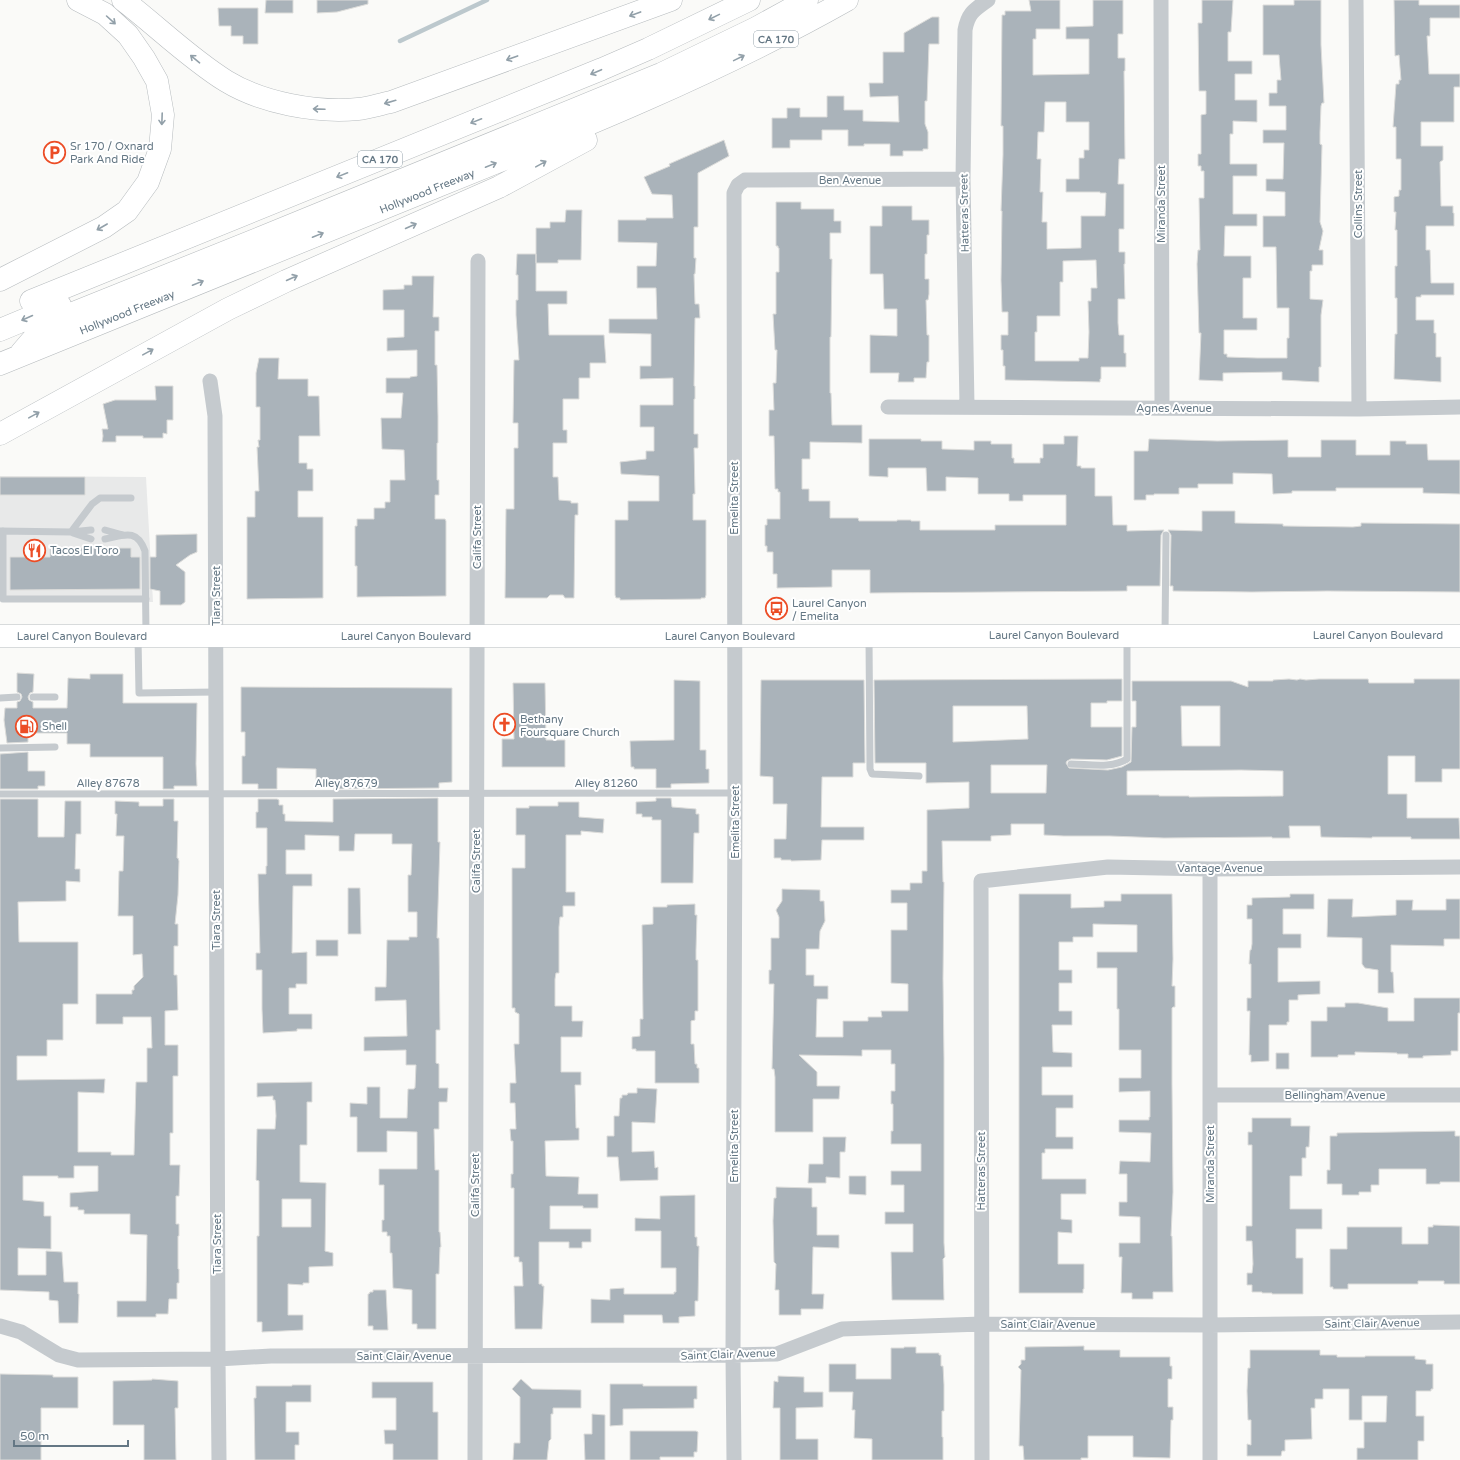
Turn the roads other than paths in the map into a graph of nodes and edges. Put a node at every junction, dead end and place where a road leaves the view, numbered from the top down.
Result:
1 (78, 0) edge
2 (123, 0) edge
3 (671, 0) edge
4 (749, 0) edge
5 (785, 0) edge
6 (807, 0) edge
7 (846, 0) edge
8 (988, 0) edge
9 (1161, 0) edge
10 (1356, 0) edge
11 (704, 75) junction
12 (963, 179) junction
13 (738, 185) joint
14 (478, 261) dead end
15 (4, 278) edge
16 (3, 320) edge
17 (8, 360) edge
18 (210, 381) dead end
19 (967, 406) junction
20 (888, 407) dead end
21 (1460, 407) edge
22 (1162, 408) junction
23 (1359, 408) junction
24 (0, 434) edge
25 (131, 498) dead end
26 (91, 530) dead end
27 (105, 530) dead end
28 (1, 531) edge
29 (71, 532) junction
30 (125, 535) junction
31 (1166, 535) dead end
32 (91, 539) dead end
33 (105, 539) dead end
34 (146, 598) junction
35 (869, 635) junction
36 (1127, 635) junction
37 (1165, 635) junction
38 (0, 636) edge
39 (142, 636) junction
40 (216, 636) junction
41 (476, 636) junction
42 (734, 636) junction
43 (1460, 636) edge
44 (216, 692) junction
45 (17, 697) dead end
46 (33, 697) dead end
47 (55, 697) dead end
48 (0, 698) edge
49 (55, 747) dead end
50 (0, 748) edge
51 (1071, 764) dead end
52 (919, 776) dead end
53 (735, 793) junction
54 (0, 794) edge
55 (216, 794) junction
56 (477, 794) junction
57 (1460, 867) edge
58 (1210, 869) junction
59 (980, 881) joint
60 (1210, 1095) junction
61 (1460, 1095) edge
62 (1460, 1322) edge
63 (980, 1324) junction
64 (1210, 1325) junction
65 (0, 1326) edge
66 (733, 1355) junction
67 (475, 1356) junction
68 (218, 1359) junction
69 (219, 1460) edge
70 (475, 1460) edge
71 (734, 1460) edge
72 (982, 1460) edge
73 (1210, 1460) edge

1 -> 15 main road
3 -> 2 main road
4 -> 16 main road, CA 170
5 -> 16 main road
6 - 17 main road
11 -> 7 main road, Hollywood Freeway / CA 170
8 - 12 street, Hatteras Street
9 - 22 street, Miranda Street
10 - 23 street, Collins Street
17 -> 11 main road, Hollywood Freeway / CA 170
24 -> 11 main road
12 - 13 street, Ben Avenue
12 - 19 street, Hatteras Street
13 - 42 street, Emelita Street
14 - 41 street, Califa Street
18 - 40 street, Tiara Street
19 - 20 street, Agnes Avenue
19 - 22 street, Agnes Avenue
21 - 23 street, Agnes Avenue
22 - 23 street, Agnes Avenue
25 - 29 lane
26 - 29 lane
27 - 30 lane
28 - 29 lane
28 - 34 lane
29 - 32 lane
30 - 33 lane
30 - 34 lane
31 - 37 lane
34 - 39 lane
35 - 36 main road, Laurel Canyon Boulevard
35 - 42 main road, Laurel Canyon Boulevard
35 - 52 lane
36 - 37 main road, Laurel Canyon Boulevard
36 - 51 lane
37 - 43 main road, Laurel Canyon Boulevard
38 - 39 main road, Laurel Canyon Boulevard
39 - 40 main road, Laurel Canyon Boulevard
39 - 44 lane
40 - 41 main road, Laurel Canyon Boulevard
40 - 44 street, Tiara Street
41 - 42 main road, Laurel Canyon Boulevard
41 - 56 street, Califa Street
42 - 53 street, Emelita Street
44 - 55 street, Tiara Street
45 - 48 lane
46 - 47 lane
49 - 50 lane
53 - 56 lane, Alley 81260
53 - 66 street, Emelita Street
54 - 55 lane, Alley 87678
55 - 56 lane, Alley 87679
55 - 68 street, Tiara Street
56 - 67 street, Califa Street
57 - 58 street, Vantage Avenue
58 - 59 street, Vantage Avenue
58 - 60 street, Miranda Street
59 - 63 street, Hatteras Street
60 - 61 street, Bellingham Avenue
60 - 64 street, Miranda Street
62 - 64 street, Saint Clair Avenue
63 - 64 street, Saint Clair Avenue
63 - 66 street, Saint Clair Avenue
63 - 72 street, Hatteras Street
64 - 73 street, Miranda Street
65 - 68 street, Saint Clair Avenue
66 - 67 street, Saint Clair Avenue
66 - 71 street, Emelita Street
67 - 68 street, Saint Clair Avenue
67 - 70 street, Califa Street
68 - 69 street, Tiara Street

